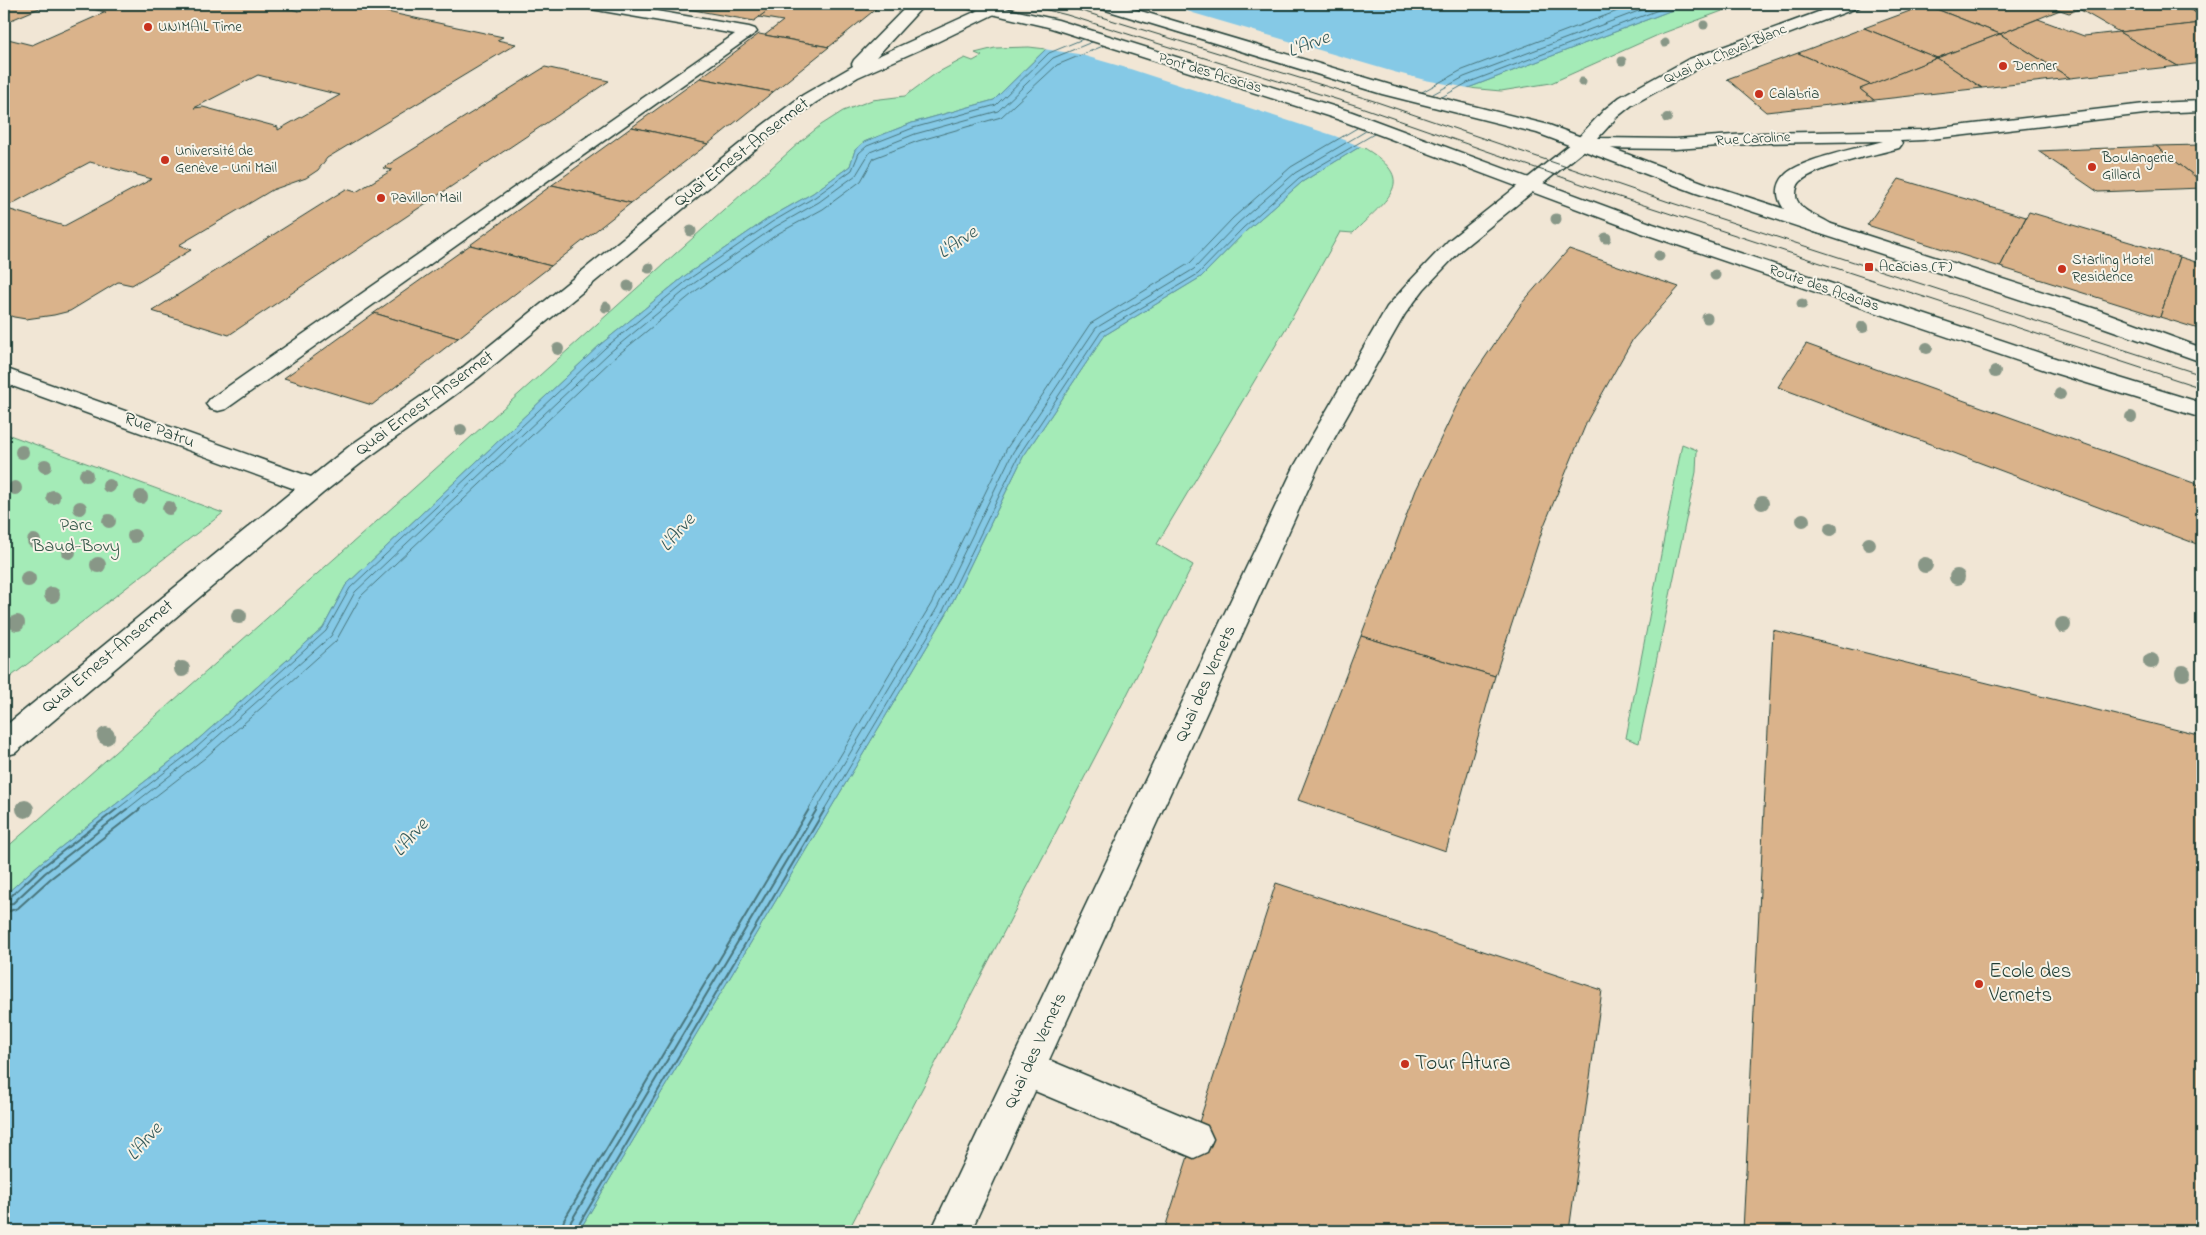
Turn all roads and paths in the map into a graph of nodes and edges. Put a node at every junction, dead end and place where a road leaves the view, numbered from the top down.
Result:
1 (591, 4) edge
2 (917, 4) edge
3 (967, 4) edge
4 (1854, 4) edge
5 (998, 6) edge
6 (1108, 6) edge
7 (852, 73) junction
8 (2202, 106) edge
9 (1923, 134) junction
10 (1583, 143) junction
11 (1449, 154) joint
12 (1532, 185) junction
13 (1826, 230) junction
14 (2202, 355) edge
15 (4, 375) edge
16 (218, 404) dead end
17 (2202, 411) edge
18 (314, 487) junction
19 (4, 744) edge
20 (1027, 1069) junction
21 (1194, 1138) dead end
22 (951, 1231) edge

1 - 16 street
2 - 7 street, Quai Ernest-Ansermet
3 - 5 street, Pont des Acacias
4 - 10 street, Quai du Cheval-Blanc
5 - 7 street, Quai Ernest-Ansermet
5 - 11 street, Pont des Acacias
6 - 10 street, Pont des Acacias
7 - 18 street, Quai Ernest-Ansermet
8 - 9 street, Rue Caroline
9 - 10 street, Rue Caroline
9 - 13 street, Rue Caroline
10 - 12 street
10 - 13 street
11 - 12 street, Route des Acacias
12 - 17 street, Route des Acacias
12 - 20 street, Quai des Vernets
13 - 14 street
15 - 18 street, Rue Patru
18 - 19 street, Quai Ernest-Ansermet
20 - 21 street
20 - 22 street, Quai des Vernets

